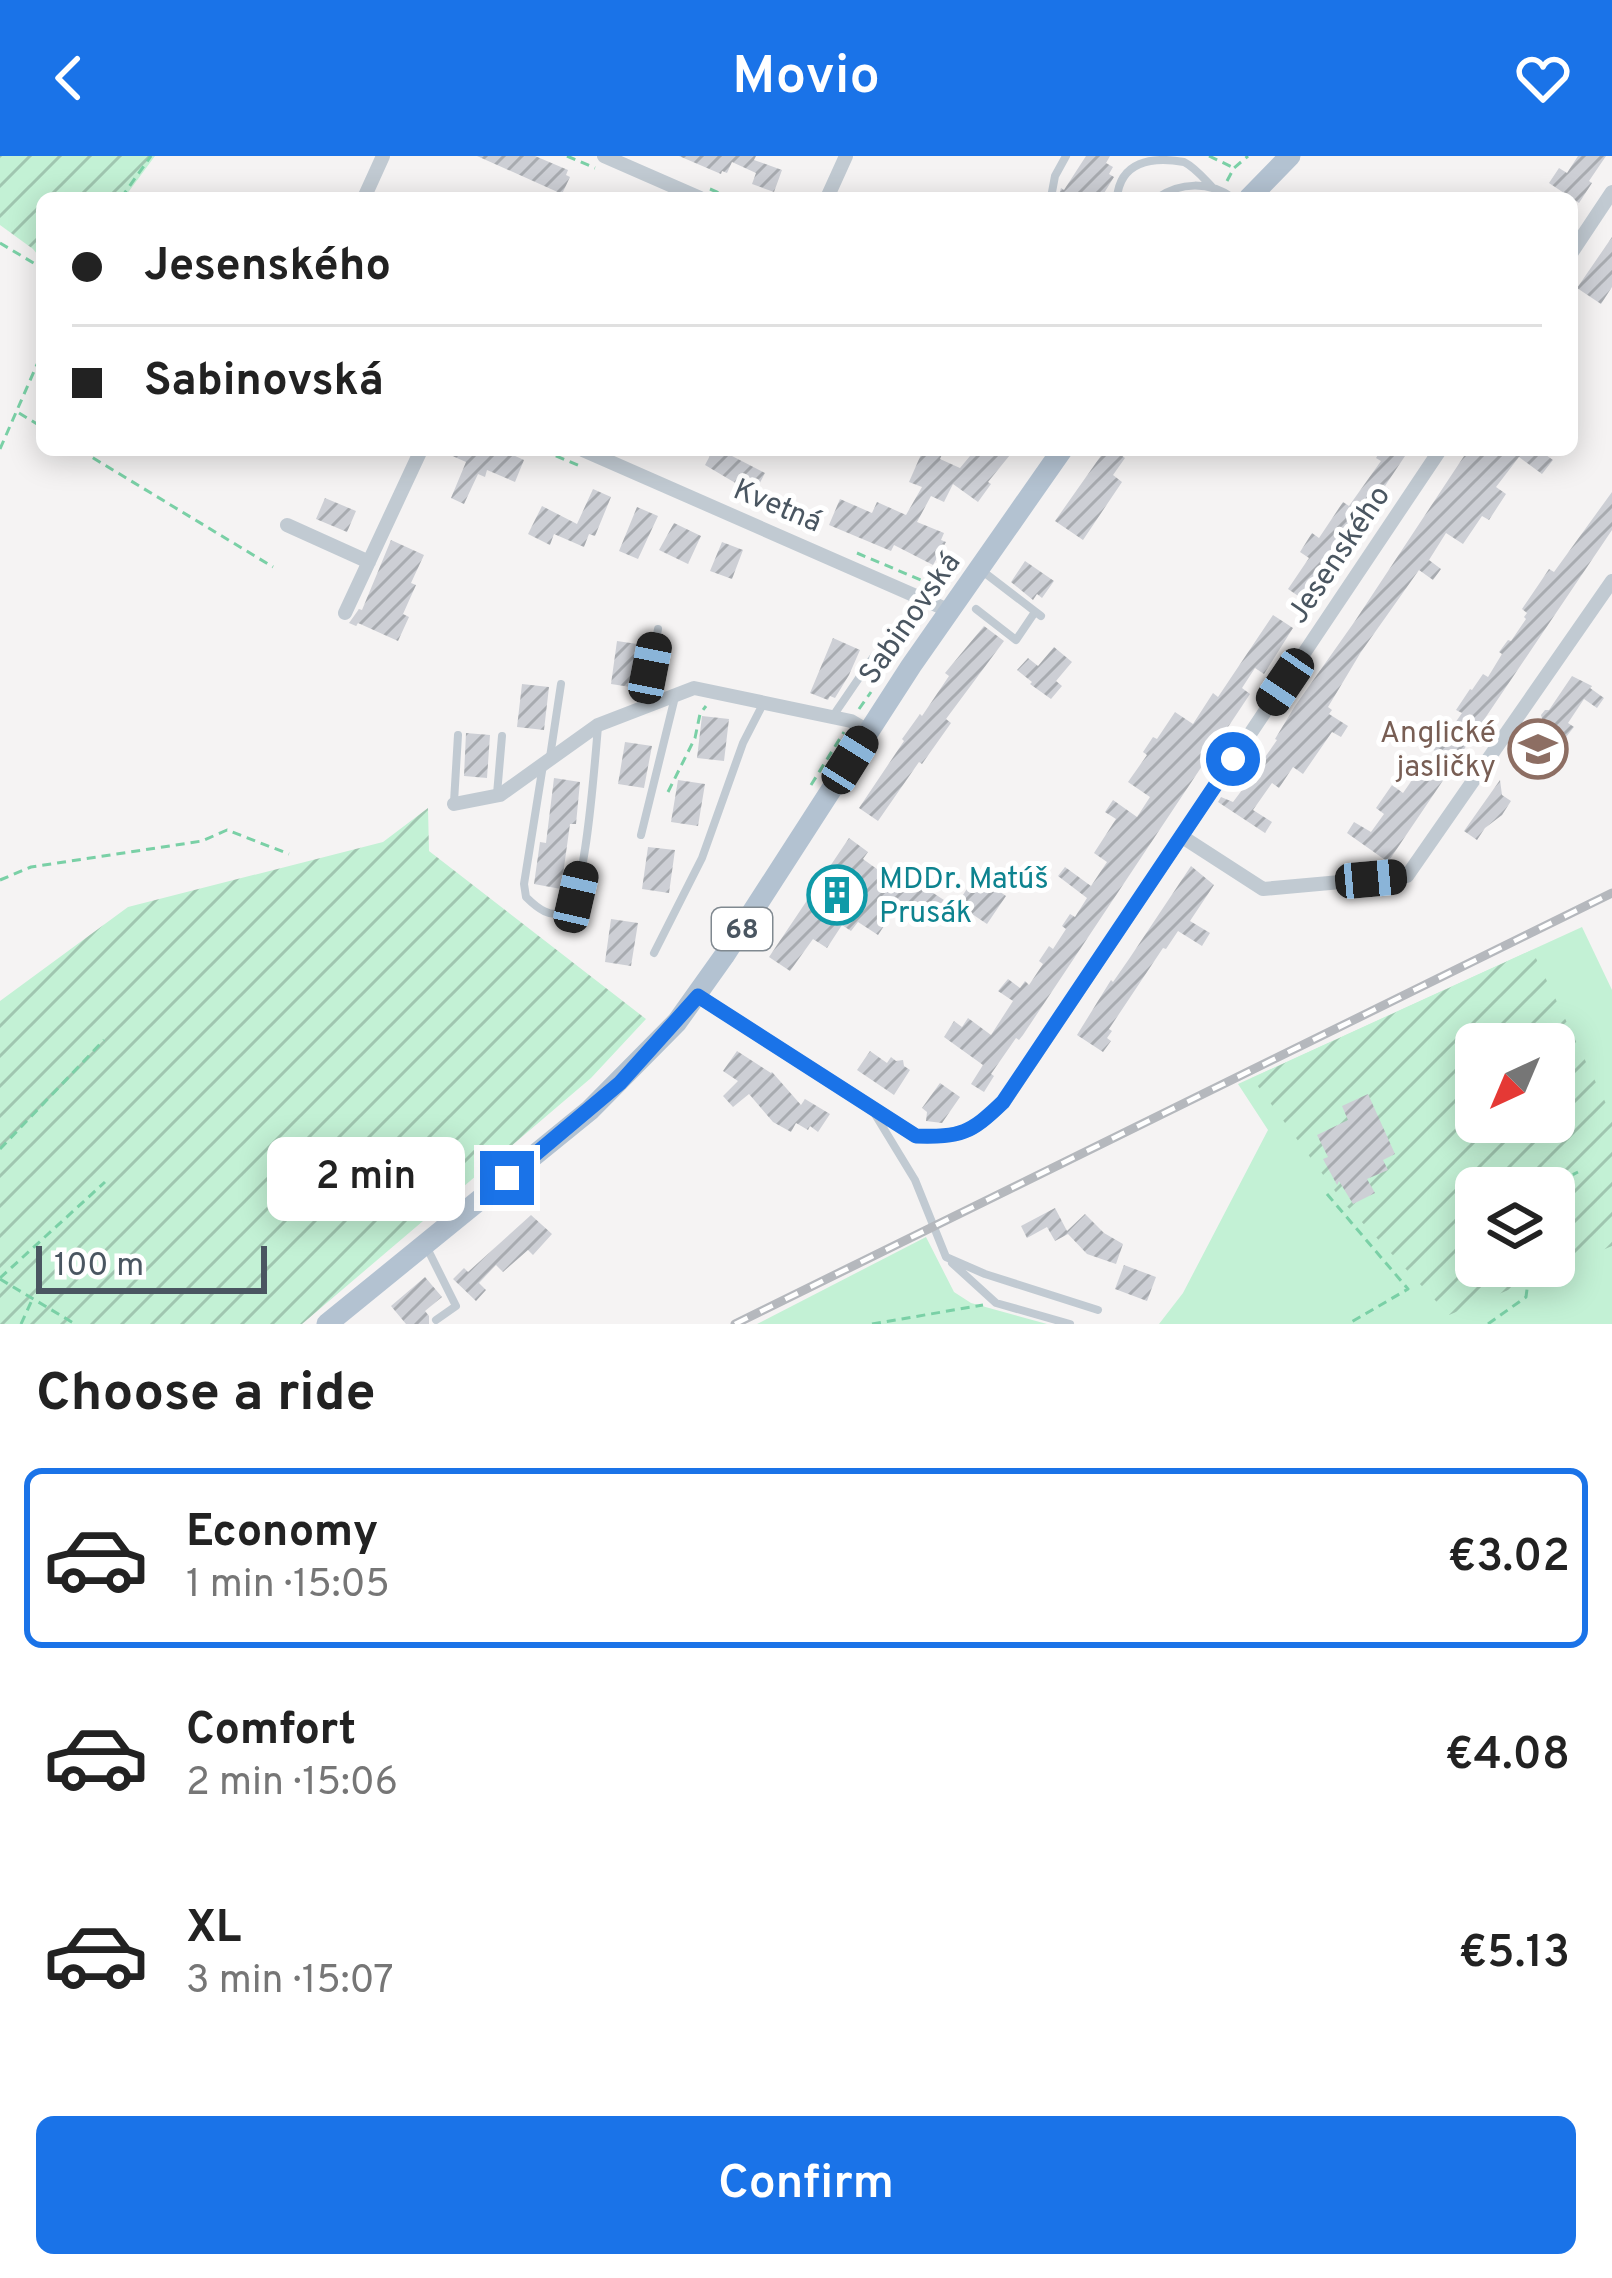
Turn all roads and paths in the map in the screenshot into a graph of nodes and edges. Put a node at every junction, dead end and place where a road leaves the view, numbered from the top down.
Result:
1 (152, 156) edge
2 (383, 156) edge
3 (604, 156) edge
4 (845, 156) edge
5 (1066, 156) edge
6 (1206, 156) edge
7 (1248, 156) edge
8 (1290, 156) edge
9 (1139, 157) edge
10 (1220, 159) edge
11 (1234, 168) junction
12 (1195, 170) junction
13 (1218, 190) junction
14 (125, 192) edge
15 (367, 192) edge
16 (686, 192) edge
17 (830, 192) edge
18 (1052, 192) dead end
19 (1118, 192) edge
20 (1166, 192) edge
21 (1222, 192) edge
22 (1255, 192) edge
23 (1612, 192) edge
24 (0, 243) edge
25 (1578, 243) edge
26 (36, 264) edge
27 (36, 367) edge
28 (17, 412) junction
29 (36, 423) edge
30 (0, 449) edge
31 (90, 456) edge
32 (418, 456) edge
33 (598, 456) edge
34 (1058, 456) edge
35 (1436, 456) edge
36 (287, 525) dead end
37 (369, 562) junction
38 (273, 567) dead end
39 (980, 569) junction
40 (1612, 581) edge
41 (945, 588) dead end
42 (941, 606) junction
43 (976, 609) dead end
44 (345, 613) dead end
45 (658, 629) dead end
46 (874, 656) dead end
47 (561, 684) dead end
48 (874, 688) dead end
49 (719, 692) junction
50 (676, 695) junction
51 (765, 702) junction
52 (643, 708) junction
53 (832, 717) junction
54 (598, 725) junction
55 (860, 726) junction
56 (458, 735) dead end
57 (502, 736) dead end
58 (546, 761) junction
59 (813, 782) dead end
60 (668, 792) dead end
61 (496, 795) junction
62 (454, 804) joint
63 (641, 835) dead end
64 (1181, 836) junction
65 (289, 854) dead end
66 (0, 880) edge
67 (654, 953) dead end
68 (698, 996) junction
69 (104, 1040) dead end
70 (873, 1109) junction
71 (0, 1149) edge
72 (1578, 1172) dead end
73 (1575, 1174) edge
74 (105, 1182) dead end
75 (1327, 1193) dead end
76 (425, 1244) junction
77 (946, 1257) junction
78 (0, 1278) edge
79 (1527, 1287) edge
80 (33, 1298) junction
81 (996, 1303) junction
82 (1098, 1310) dead end
83 (436, 1320) dead end
84 (21, 1324) edge
85 (76, 1324) edge
86 (327, 1324) edge
87 (872, 1324) edge
88 (1070, 1324) edge
89 (1348, 1324) edge
90 (1488, 1324) edge

1 - 14 path
2 - 15 street
3 - 16 street
4 - 17 street
5 - 18 lane
6 - 10 path
6 - 12 lane
7 - 11 path
8 - 22 main road
9 - 12 lane
9 - 19 lane
10 - 11 path
11 - 13 path
12 - 13 lane
13 - 20 lane
13 - 21 lane
23 - 25 street
24 - 26 path
27 - 28 path
28 - 29 path
28 - 30 path
31 - 38 path
32 - 37 street
33 - 42 street, Kvetná
34 - 39 main road, Sabinovská / 68
35 - 64 street, Jesenského
36 - 37 street
37 - 44 street
39 - 42 main road, Sabinovská / 68
39 - 43 lane
40 - 64 street
41 - 42 path
42 - 55 main road, Sabinovská / 68
45 - 52 lane
46 - 53 lane
47 - 58 lane
48 - 55 path
49 - 50 street
49 - 51 street
49 - 60 path
50 - 52 street
50 - 63 lane
51 - 53 street
51 - 67 lane
52 - 54 street
53 - 55 street
54 - 58 street
54 - 58 lane
55 - 59 path
55 - 68 main road, Sabinovská / 68
56 - 62 lane
57 - 61 lane
58 - 61 street
61 - 62 street
64 - 70 street, Jesenského
65 - 66 path
68 - 70 street, Jesenského
68 - 76 main road, Sabinovská / 68
69 - 71 path
70 - 77 lane, Jesenského
72 - 73 path
74 - 78 path
75 - 89 path
76 - 83 lane
76 - 86 main road, Sabinovská / 68
77 - 81 lane
77 - 82 lane
78 - 80 path
79 - 90 path
80 - 84 path
80 - 85 path
81 - 87 path
81 - 88 lane

